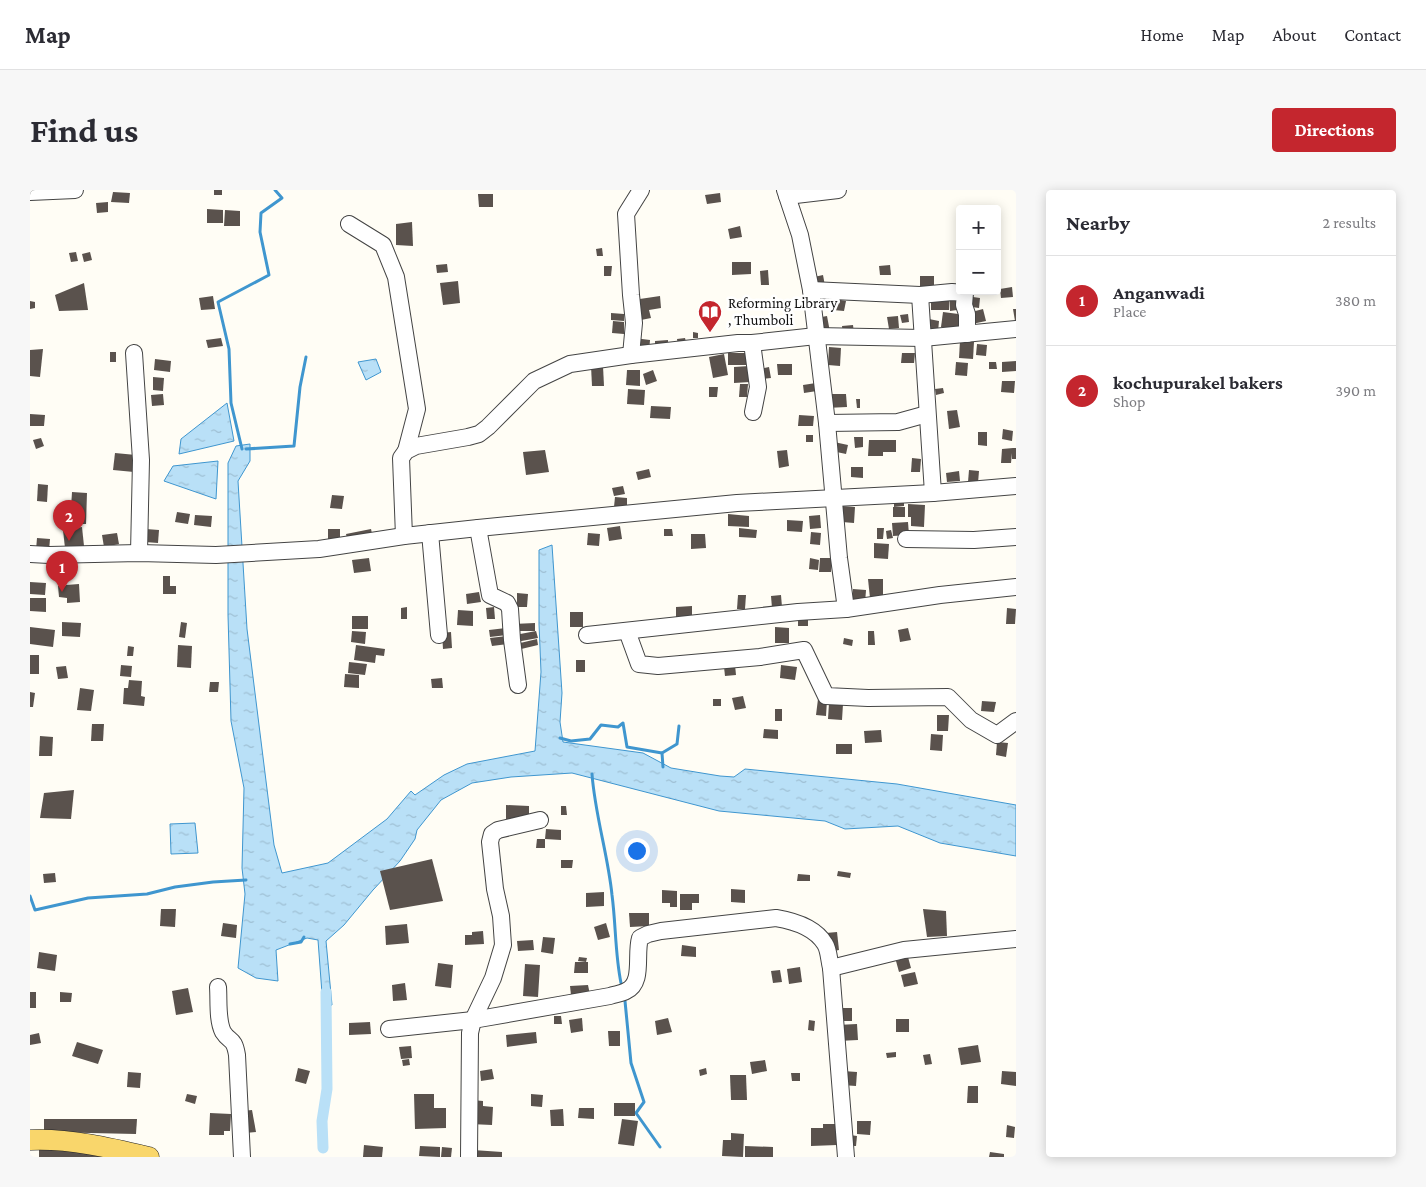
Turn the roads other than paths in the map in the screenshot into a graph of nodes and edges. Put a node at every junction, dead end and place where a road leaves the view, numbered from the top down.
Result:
1 (75, 190) edge
2 (641, 190) edge
3 (838, 190) edge
4 (30, 192) edge
5 (786, 193) edge
6 (349, 224) dead end
7 (811, 290) junction
8 (920, 295) junction
9 (1016, 328) edge
10 (967, 334) junction
11 (816, 336) junction
12 (923, 338) junction
13 (752, 343) junction
14 (134, 353) dead end
15 (631, 355) junction
16 (753, 412) dead end
17 (927, 414) junction
18 (827, 423) junction
19 (406, 451) junction
20 (1016, 486) edge
21 (933, 494) junction
22 (834, 499) junction
23 (478, 528) junction
24 (430, 533) junction
25 (404, 536) junction
26 (1016, 537) edge
27 (906, 540) dead end
28 (139, 553) junction
29 (30, 554) edge
30 (1016, 587) edge
31 (846, 609) junction
32 (627, 631) junction
33 (439, 635) dead end
34 (587, 635) dead end
35 (518, 685) dead end
36 (1016, 721) edge
37 (540, 820) dead end
38 (1016, 938) edge
39 (831, 968) junction
40 (218, 987) dead end
41 (473, 1020) junction
42 (389, 1029) dead end
43 (30, 1140) edge
44 (149, 1157) edge
45 (242, 1157) edge
46 (469, 1157) edge
47 (846, 1157) edge

1 - 4 street
2 - 15 street
3 - 5 street
5 - 7 street
6 - 19 street
7 - 8 street
7 - 11 street
8 - 10 street
8 - 12 street
9 - 10 street
10 - 12 street
11 - 12 street
11 - 13 street
11 - 18 street
12 - 17 street
13 - 15 street
13 - 16 street
14 - 28 street
15 - 19 street
17 - 18 street
17 - 21 street
18 - 22 street
19 - 25 street
20 - 21 street
21 - 22 street
22 - 23 street
22 - 31 street
23 - 24 street
23 - 35 street
24 - 25 street
24 - 33 street
25 - 28 street
26 - 27 street
28 - 29 street
30 - 31 street
31 - 32 street
32 - 34 street
32 - 36 street
37 - 41 street
38 - 39 street
39 - 41 street
39 - 47 street
40 - 45 street
41 - 42 street
41 - 46 street
43 - 44 main road

